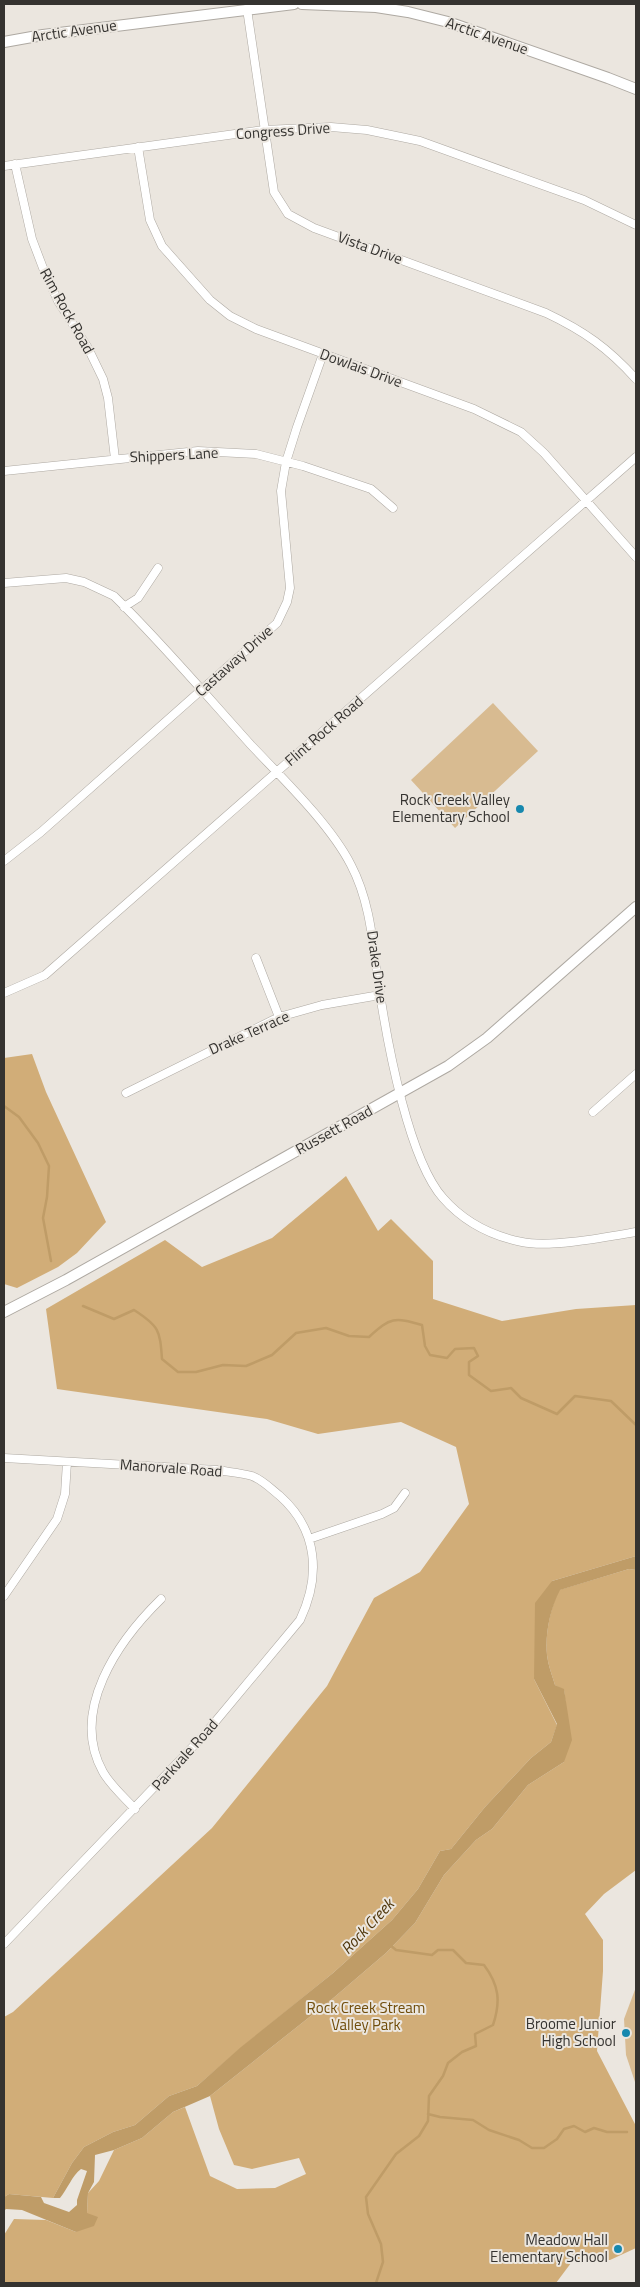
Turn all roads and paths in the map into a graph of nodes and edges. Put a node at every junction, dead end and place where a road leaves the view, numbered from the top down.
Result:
1 (294, 4) edge
2 (302, 4) edge
3 (376, 5) edge
4 (247, 9) junction
5 (4, 42) edge
6 (636, 89) edge
7 (264, 130) junction
8 (138, 147) junction
9 (15, 164) junction
10 (4, 166) edge
11 (636, 225) edge
12 (323, 354) junction
13 (636, 379) edge
14 (636, 457) edge
15 (115, 459) junction
16 (286, 462) junction
17 (4, 470) edge
18 (587, 500) junction
19 (392, 508) dead end
20 (636, 557) edge
21 (158, 568) dead end
22 (4, 583) edge
23 (124, 606) junction
24 (202, 691) junction
25 (277, 772) junction
26 (4, 861) edge
27 (636, 907) edge
28 (256, 958) dead end
29 (4, 993) edge
30 (380, 995) junction
31 (279, 1017) junction
32 (636, 1074) edge
33 (126, 1093) dead end
34 (400, 1093) junction
35 (593, 1112) dead end
36 (636, 1232) edge
37 (4, 1312) edge
38 (4, 1458) edge
39 (67, 1462) junction
40 (405, 1493) dead end
41 (309, 1539) junction
42 (4, 1596) edge
43 (161, 1599) dead end
44 (135, 1810) junction
45 (4, 1944) edge

1 - 4 street, Arctic Avenue
2 - 3 street, Arctic Avenue
3 - 6 street, Arctic Avenue
4 - 5 street, Arctic Avenue
4 - 7 street, Vista Drive
7 - 8 street, Congress Drive
7 - 11 street, Congress Drive
7 - 13 street, Vista Drive
8 - 9 street, Congress Drive
8 - 12 street, Dowlais Drive
9 - 10 street, Congress Drive
9 - 15 street, Rim Rock Road
12 - 16 street, Castaway Drive
12 - 18 street, Dowlais Drive
14 - 18 street, Flint Rock Road
15 - 16 street, Shippers Lane
15 - 17 street, Shippers Lane
16 - 19 street, Shippers Lane
16 - 24 street, Castaway Drive
18 - 20 street, Dowlais Drive
18 - 25 street, Flint Rock Road
21 - 23 street
22 - 23 street, Drake Drive
23 - 24 street, Drake Drive
24 - 25 street, Drake Drive
24 - 26 street, Castaway Drive
25 - 29 street, Flint Rock Road
25 - 30 street, Drake Drive
27 - 34 street, Russett Road
28 - 31 street
30 - 31 street, Drake Terrace
30 - 34 street, Drake Drive
31 - 33 street, Drake Terrace
32 - 35 street
34 - 36 street, Drake Drive
34 - 37 street, Russett Road
38 - 39 street, Manorvale Road
39 - 41 street, Manorvale Road
39 - 42 street
40 - 41 street
41 - 44 street, Parkvale Road
43 - 44 street
44 - 45 street, Parkvale Road

